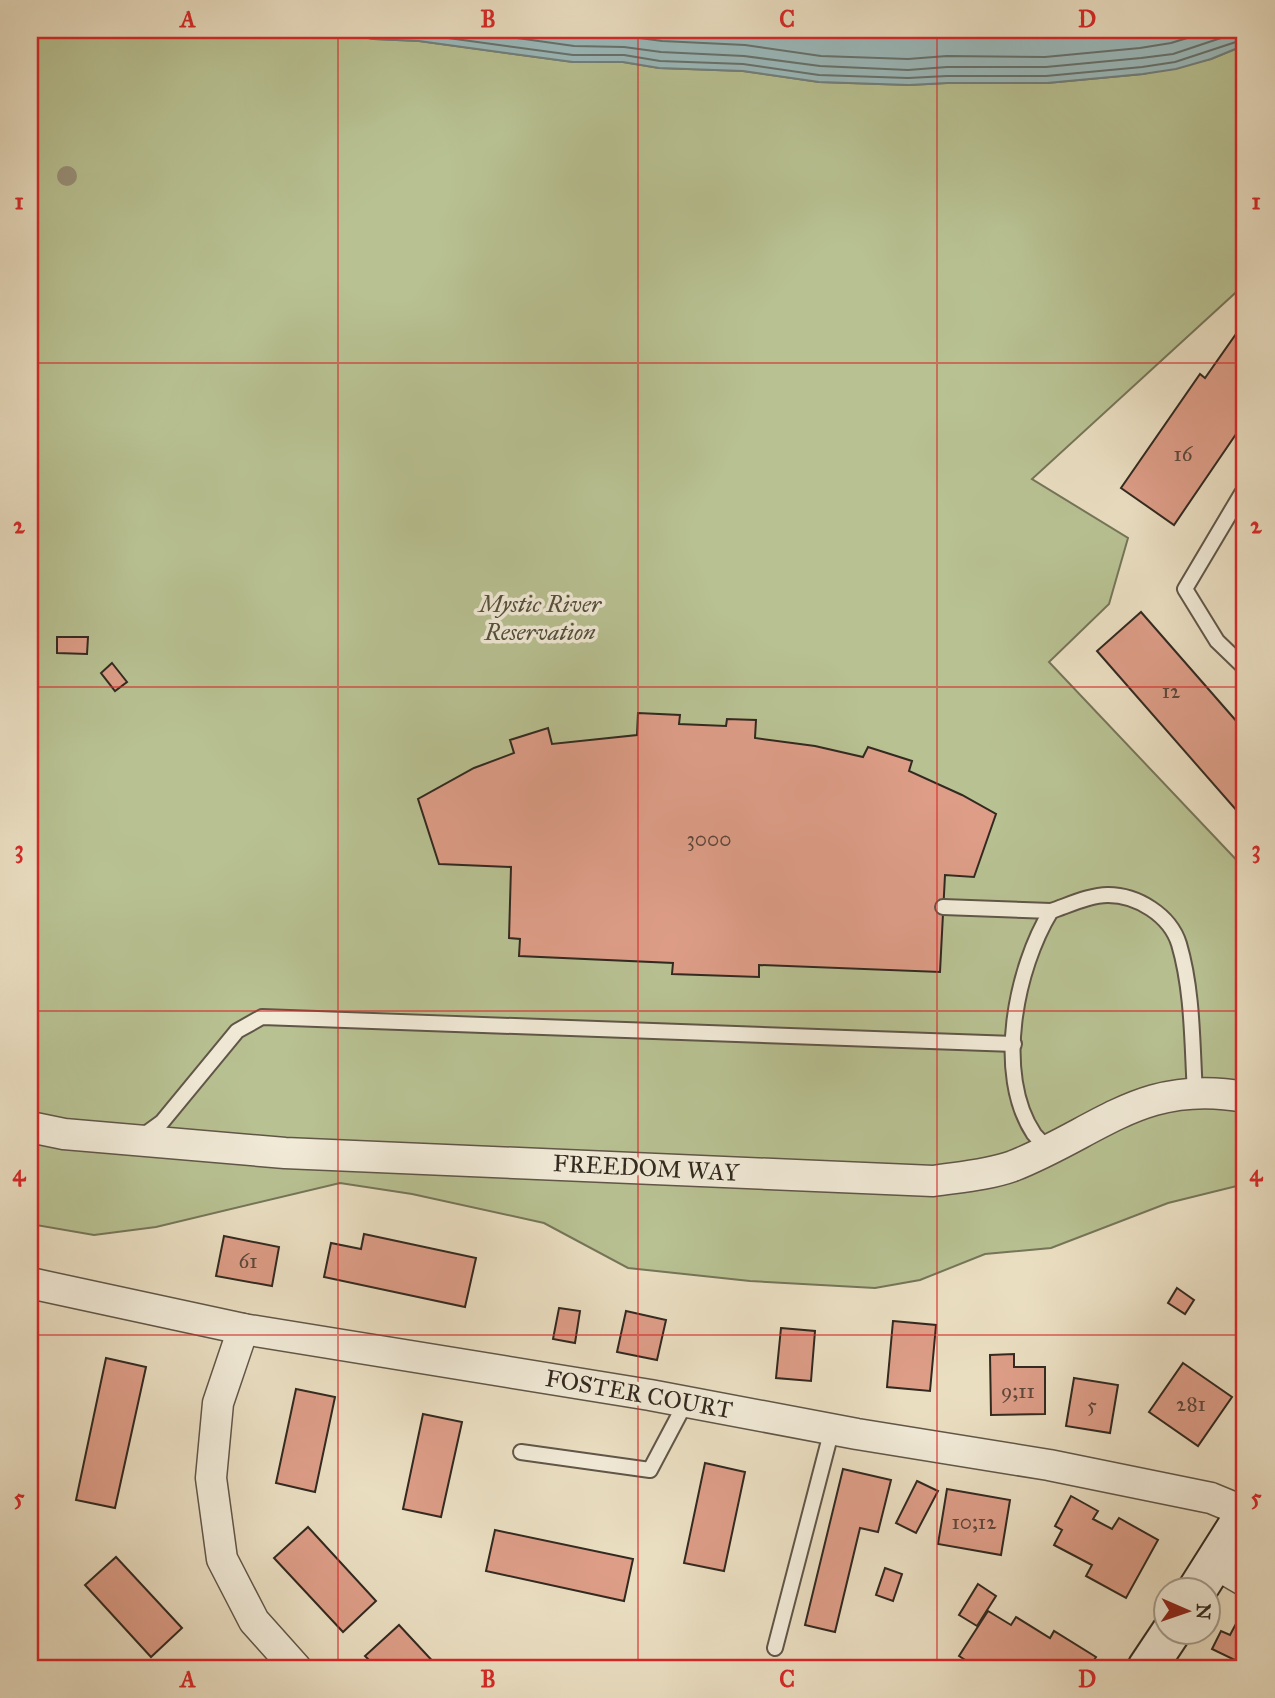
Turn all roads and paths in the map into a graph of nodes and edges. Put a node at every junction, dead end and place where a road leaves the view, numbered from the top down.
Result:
1 (1245, 492) edge
2 (1245, 668) edge
3 (943, 907) dead end
4 (1051, 911) junction
5 (1014, 1044) junction
6 (1195, 1094) junction
7 (1245, 1097) edge
8 (30, 1127) edge
9 (138, 1140) junction
10 (1048, 1150) junction
11 (30, 1283) edge
12 (243, 1329) junction
13 (686, 1402) junction
14 (832, 1429) junction
15 (521, 1452) dead end
16 (1245, 1513) edge
17 (1220, 1576) edge
18 (1162, 1646) edge
19 (775, 1648) dead end
20 (296, 1668) edge
21 (1147, 1668) edge

1 - 2 lane
3 - 4 lane
4 - 5 lane
4 - 6 lane
5 - 9 lane
5 - 10 lane
6 - 7 street, FREEDOM WAY
6 - 10 street, FREEDOM WAY
8 - 9 street, FREEDOM WAY
9 - 10 street, FREEDOM WAY
11 - 12 street, FOSTER COURT
12 - 13 street, FOSTER COURT
12 - 20 street
13 - 14 street, FOSTER COURT
13 - 15 lane
14 - 16 street, FOSTER COURT
14 - 19 lane
16 - 17 main road
18 - 21 main road

